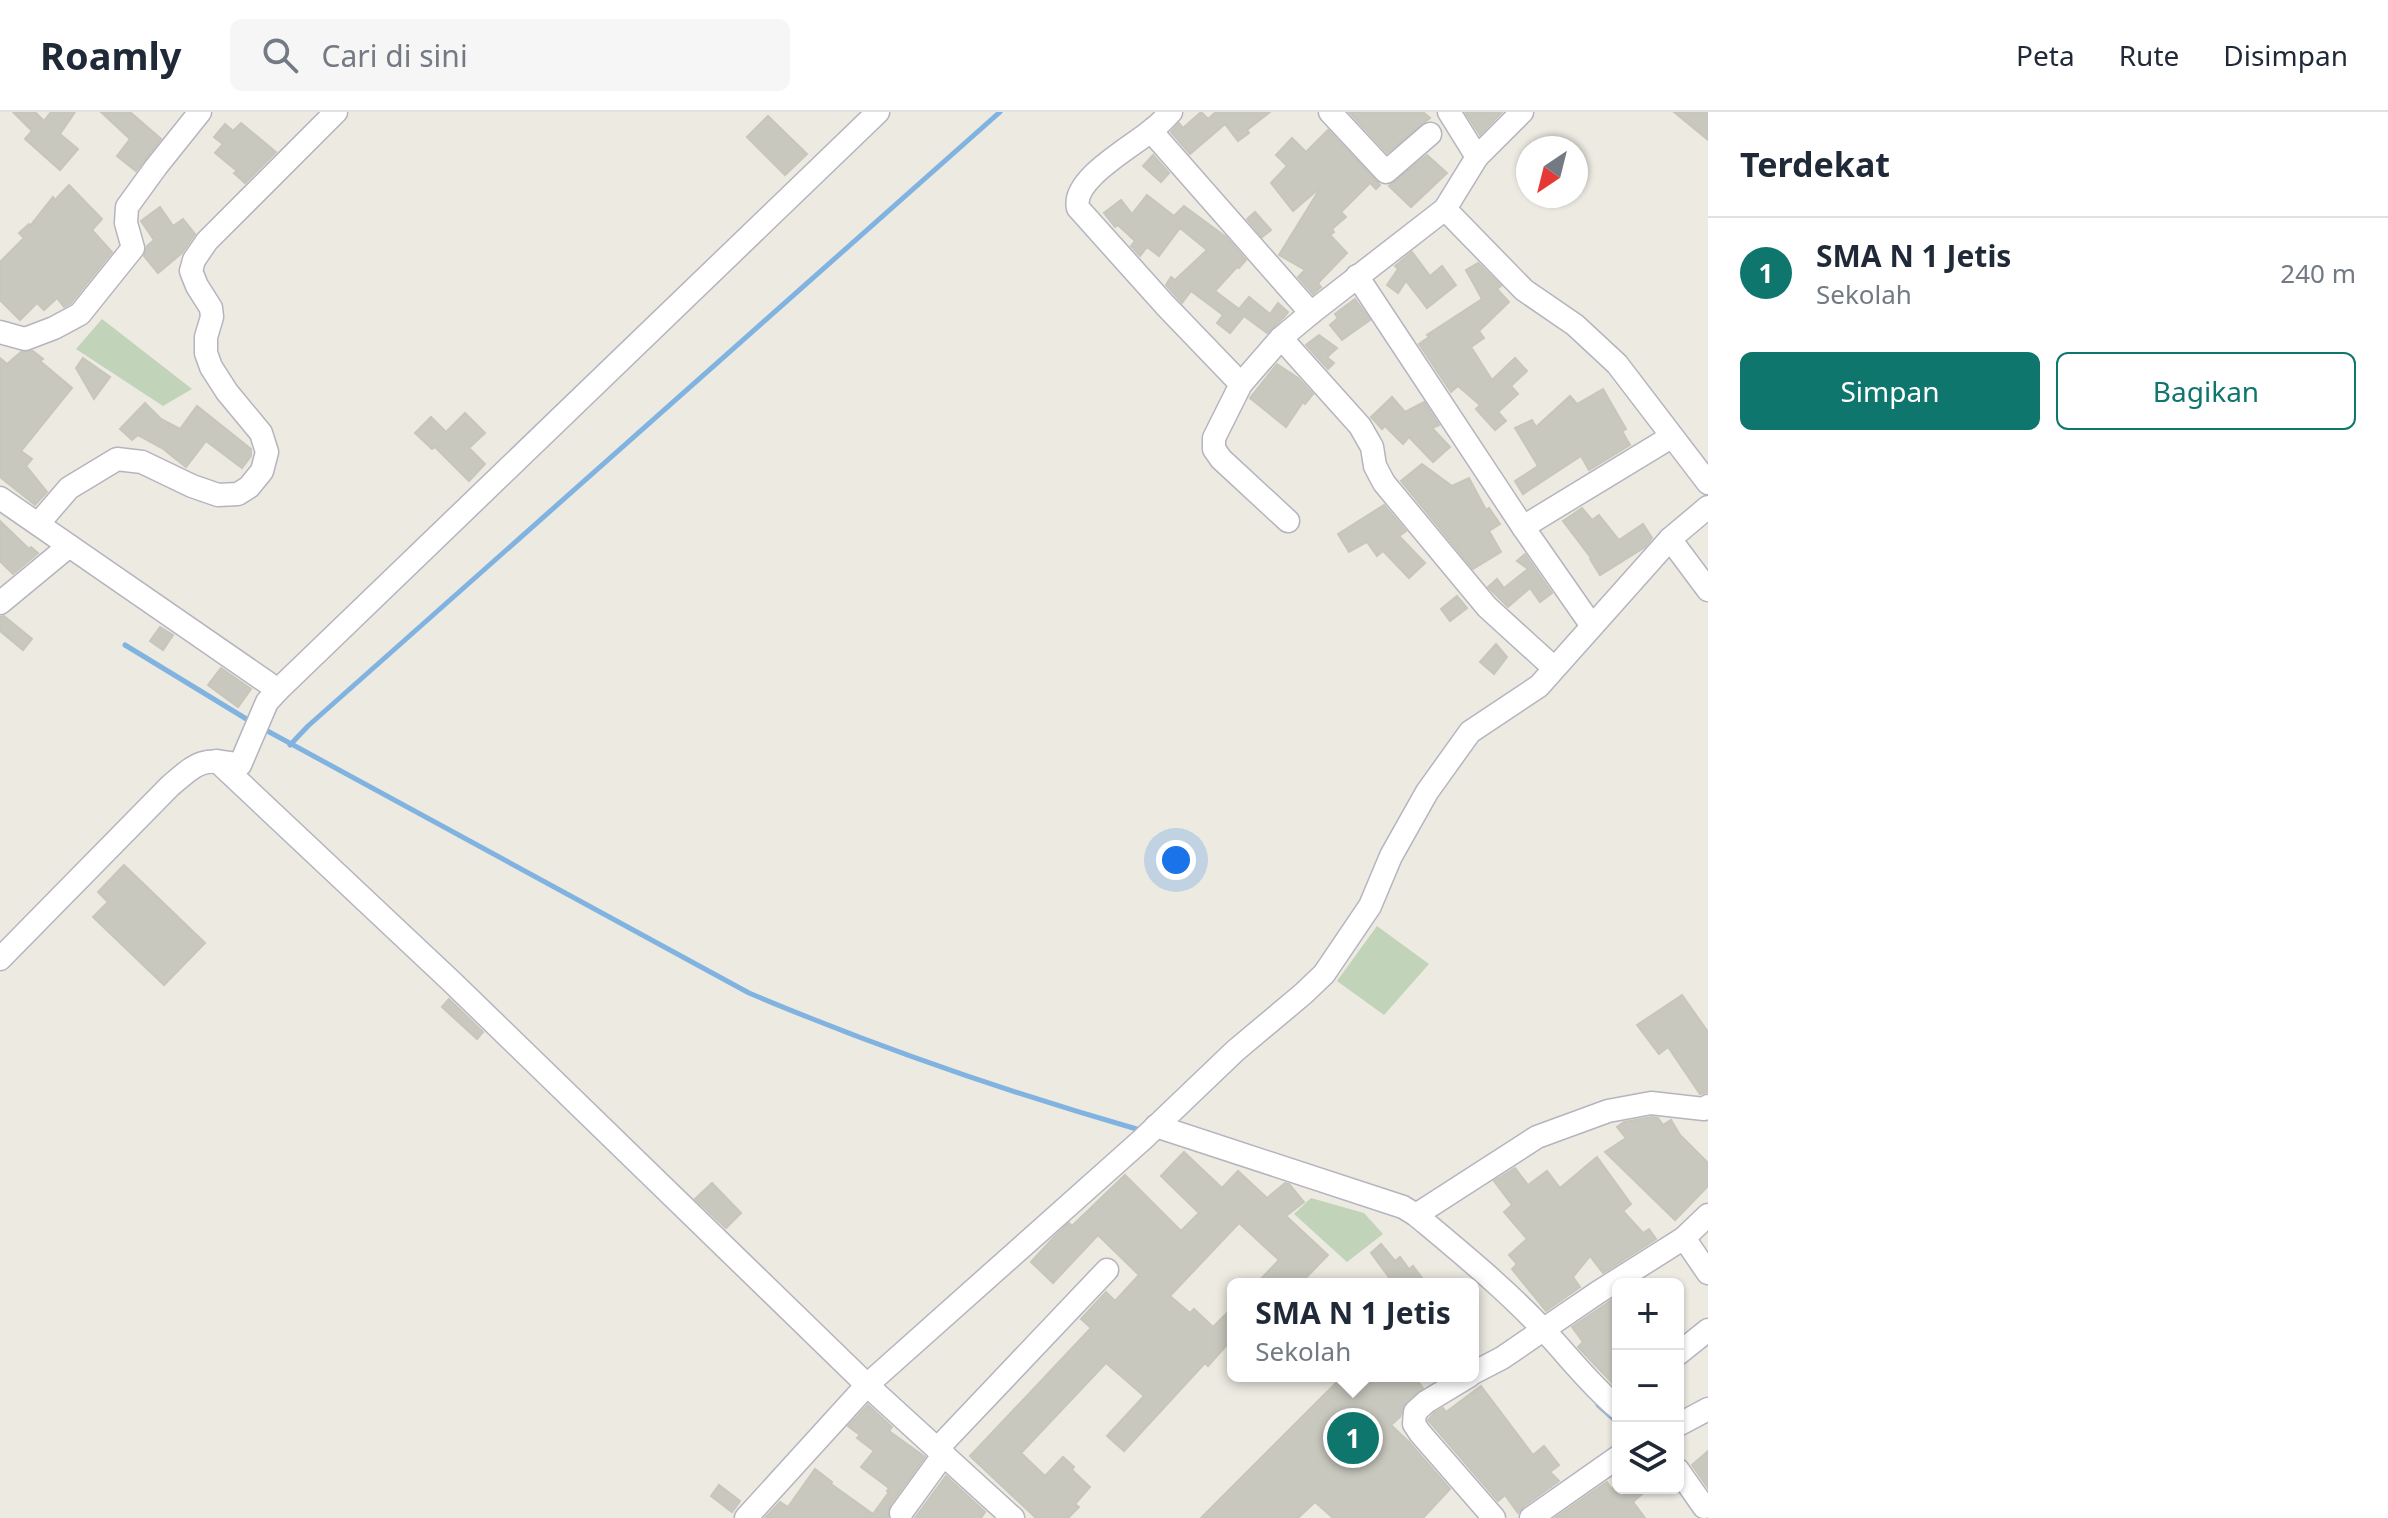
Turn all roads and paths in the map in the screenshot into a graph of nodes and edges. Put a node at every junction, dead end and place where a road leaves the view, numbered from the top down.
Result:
1 (200, 112) edge
2 (336, 112) edge
3 (878, 112) edge
4 (1171, 112) edge
5 (1330, 112) edge
6 (1449, 112) edge
7 (1522, 112) edge
8 (1151, 131) junction
9 (1430, 134) dead end
10 (1477, 157) junction
11 (1445, 209) junction
12 (1357, 276) junction
13 (1311, 313) junction
14 (0, 332) edge
15 (1281, 338) junction
16 (1241, 384) junction
17 (1671, 437) junction
18 (1708, 483) edge
19 (0, 498) edge
20 (1708, 507) edge
21 (1288, 521) dead end
22 (38, 524) junction
23 (1523, 527) junction
24 (1670, 539) junction
25 (69, 546) junction
26 (1708, 590) edge
27 (0, 603) edge
28 (1592, 626) junction
29 (1554, 668) junction
30 (272, 696) junction
31 (217, 760) junction
32 (0, 959) edge
33 (1707, 1109) edge
34 (1150, 1132) junction
35 (1416, 1215) junction
36 (1708, 1215) edge
37 (1684, 1238) junction
38 (1107, 1270) dead end
39 (1708, 1273) edge
40 (1708, 1330) edge
41 (1535, 1335) junction
42 (1683, 1350) edge
43 (1479, 1371) edge
44 (1459, 1382) edge
45 (867, 1385) junction
46 (1612, 1401) edge
47 (1708, 1409) edge
48 (1684, 1422) edge
49 (941, 1451) junction
50 (1612, 1461) edge
51 (1684, 1479) edge
52 (1704, 1507) dead end
53 (901, 1513) dead end
54 (746, 1518) edge
55 (1013, 1518) edge
56 (1494, 1518) edge
57 (1531, 1518) edge

1 - 14 street
2 - 22 street
3 - 30 street
4 - 8 street
5 - 9 street
6 - 10 street
7 - 10 street
8 - 13 street
8 - 16 street
10 - 11 street
11 - 12 street
11 - 17 street
12 - 13 street
12 - 23 street
13 - 15 street
15 - 16 street
15 - 29 street
16 - 21 street
17 - 18 street
17 - 23 street
19 - 22 street
20 - 24 street
22 - 25 street
23 - 28 street
24 - 26 street
24 - 28 street
25 - 27 street
25 - 30 street
28 - 29 street
29 - 34 street
30 - 31 street
31 - 32 street
31 - 45 street
33 - 35 street
34 - 35 street
34 - 45 street
35 - 41 street
36 - 37 street
37 - 39 street
37 - 41 street
38 - 49 street
40 - 42 street
41 - 43 street
41 - 46 street
44 - 56 street
45 - 49 street
45 - 54 street
47 - 48 street
49 - 53 street
49 - 55 street
50 - 57 street
51 - 52 street

